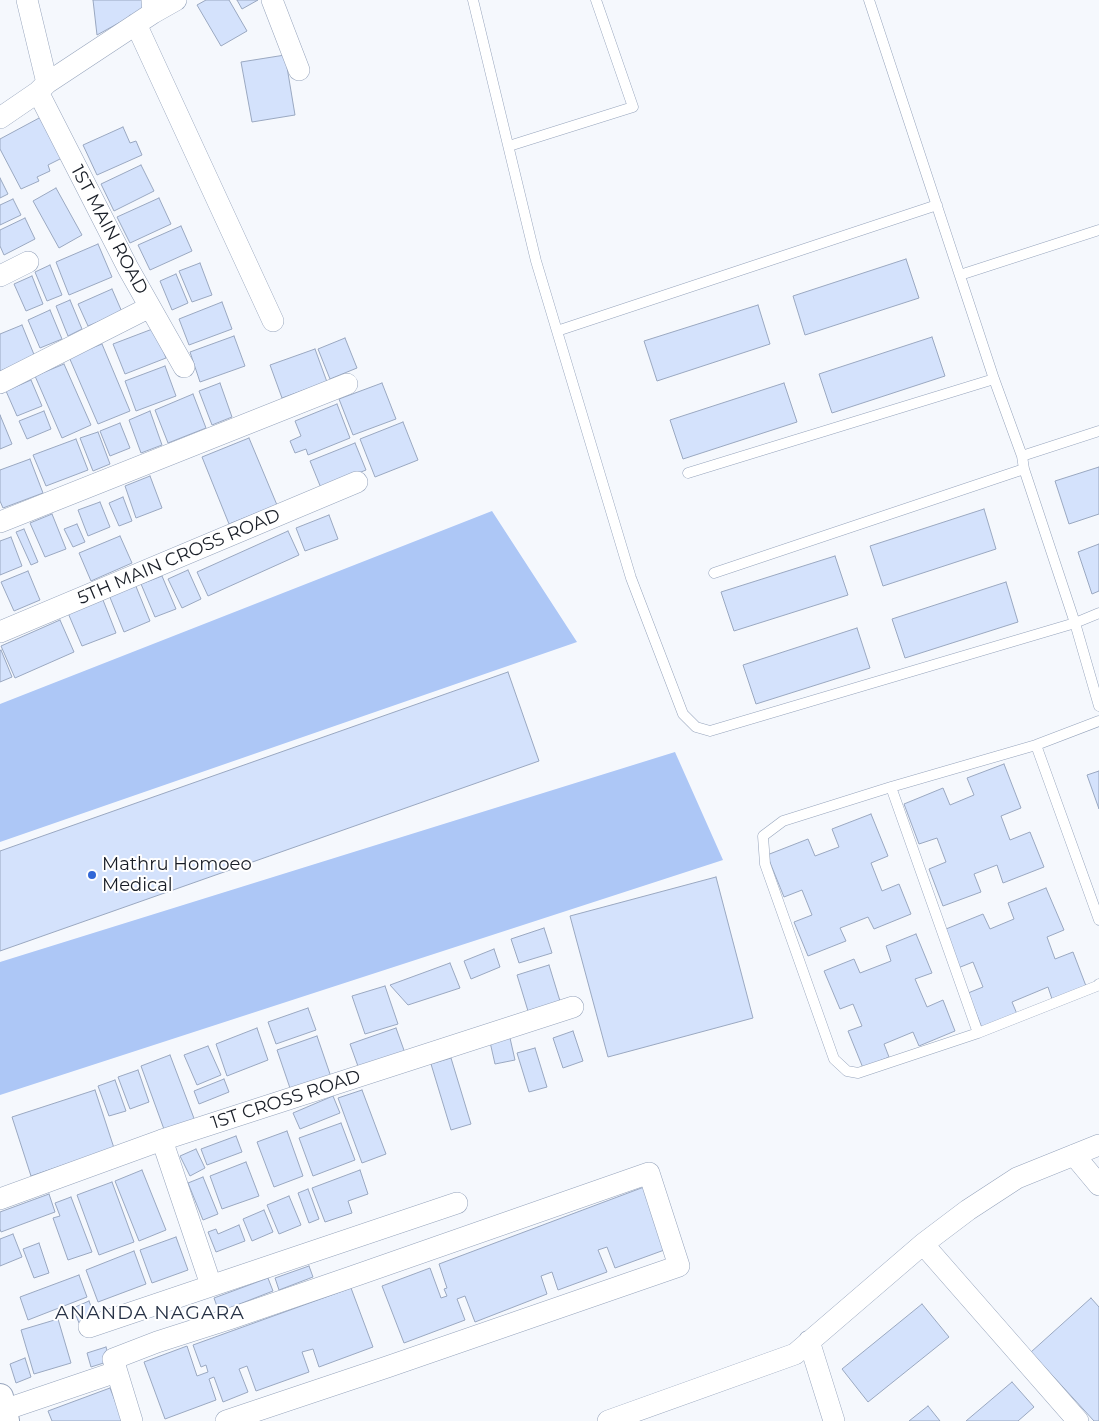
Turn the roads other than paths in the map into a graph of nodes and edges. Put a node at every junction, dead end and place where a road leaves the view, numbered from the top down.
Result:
1 (27, 0) edge
2 (176, 0) edge
3 (272, 0) edge
4 (473, 0) edge
5 (596, 0) edge
6 (869, 0) edge
7 (147, 12) edge
8 (299, 70) dead end
9 (43, 88) junction
10 (0, 118) edge
11 (509, 146) junction
12 (937, 205) junction
13 (1099, 230) edge
14 (28, 262) dead end
15 (960, 275) junction
16 (0, 276) edge
17 (150, 307) junction
18 (273, 321) dead end
19 (557, 332) junction
20 (184, 367) dead end
21 (994, 379) junction
22 (0, 383) edge
23 (347, 384) dead end
24 (1099, 431) edge
25 (1022, 456) junction
26 (1024, 469) junction
27 (688, 473) dead end
28 (357, 482) dead end
29 (0, 522) edge
30 (714, 573) dead end
31 (1099, 613) edge
32 (1075, 623) junction
33 (0, 632) edge
34 (1099, 706) edge
35 (1099, 721) edge
36 (1036, 745) junction
37 (892, 787) junction
38 (1098, 914) edge
39 (1099, 984) edge
40 (573, 1007) dead end
41 (978, 1033) junction
42 (162, 1140) junction
43 (1099, 1145) edge
44 (1074, 1155) junction
45 (1099, 1186) edge
46 (0, 1199) edge
47 (457, 1202) dead end
48 (923, 1244) junction
49 (211, 1285) junction
50 (89, 1327) dead end
51 (809, 1341) junction
52 (116, 1372) junction
53 (4, 1409) edge
54 (132, 1421) edge
55 (226, 1421) edge
56 (608, 1421) edge
57 (834, 1421) edge
58 (1078, 1421) edge

1 - 9 street, 1ST MAIN ROAD
2 - 7 street
3 - 8 street
4 - 11 lane
5 - 11 lane
6 - 12 lane
7 - 9 street
7 - 18 street
9 - 10 street
9 - 17 street, 1ST MAIN ROAD
11 - 19 lane
12 - 15 lane
12 - 19 lane
13 - 15 lane
14 - 16 street
15 - 21 lane
17 - 20 street, 1ST MAIN ROAD
17 - 22 street
19 - 32 lane
21 - 25 lane
21 - 27 lane
23 - 29 street
24 - 25 lane
25 - 26 lane
26 - 30 lane
26 - 32 lane
28 - 33 street, 5TH MAIN CROSS ROAD
31 - 32 lane
32 - 34 lane
35 - 36 lane
36 - 37 lane
36 - 38 lane
37 - 41 lane
37 - 41 lane
39 - 41 lane
40 - 42 street, 1ST CROSS ROAD
42 - 46 street, 1ST CROSS ROAD
42 - 49 street
43 - 44 street
44 - 45 street
44 - 48 street
47 - 49 street
48 - 51 street
48 - 58 street
49 - 50 street
51 - 56 street
51 - 57 street
52 - 53 street
52 - 54 street
52 - 55 street

